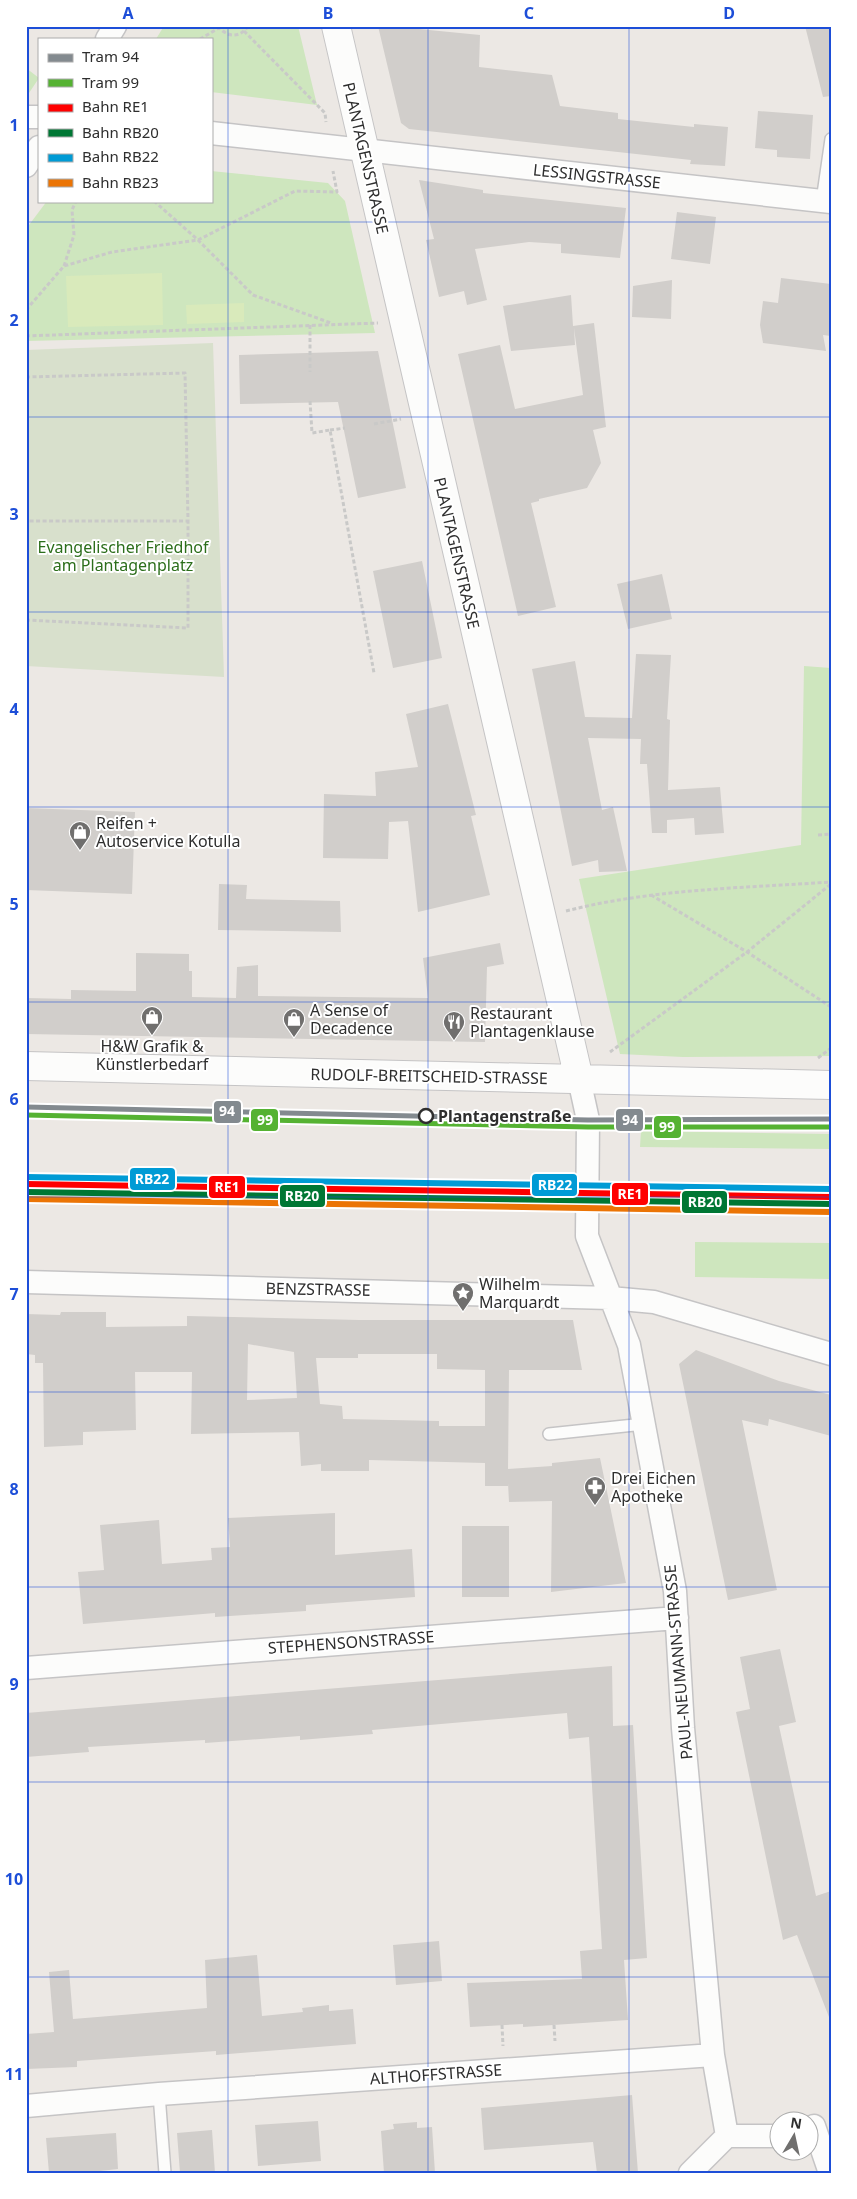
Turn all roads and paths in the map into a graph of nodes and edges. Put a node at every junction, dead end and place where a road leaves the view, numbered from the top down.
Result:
1 (115, 26) edge
2 (248, 26) edge
3 (336, 26) edge
4 (219, 27) edge
5 (244, 31) junction
6 (108, 38) edge
7 (202, 38) edge
8 (212, 133) edge
9 (831, 139) edge
10 (329, 146) junction
11 (38, 149) edge
12 (364, 150) junction
13 (26, 166) edge
14 (76, 202) edge
15 (155, 202) edge
16 (826, 202) edge
17 (198, 240) junction
18 (64, 266) junction
19 (26, 310) edge
20 (404, 322) junction
21 (333, 324) junction
22 (310, 325) junction
23 (26, 336) edge
24 (310, 372) dead end
25 (26, 377) edge
26 (310, 401) dead end
27 (346, 428) dead end
28 (330, 430) junction
29 (26, 521) edge
30 (188, 521) junction
31 (26, 620) edge
32 (374, 673) dead end
33 (831, 834) edge
34 (818, 835) dead end
35 (831, 883) edge
36 (650, 894) junction
37 (542, 917) junction
38 (747, 952) junction
39 (831, 1007) edge
40 (26, 1066) edge
41 (579, 1079) junction
42 (614, 1080) junction
43 (831, 1085) edge
44 (26, 1282) edge
45 (610, 1298) junction
46 (831, 1354) edge
47 (644, 1424) junction
48 (549, 1434) dead end
49 (676, 1618) junction
50 (26, 1668) edge
51 (714, 2055) junction
52 (159, 2094) junction
53 (26, 2106) edge
54 (820, 2133) edge
55 (727, 2136) junction
56 (770, 2136) edge
57 (165, 2173) edge
58 (690, 2173) edge
59 (830, 2173) edge

1 - 6 street
2 - 5 path
3 - 12 street, PLANTAGENSTRASSE
4 - 5 path
4 - 7 path
5 - 10 path
8 - 10 street, LESSINGSTRASSE
9 - 16 lane
10 - 12 street, LESSINGSTRASSE
10 - 17 path
11 - 13 street
12 - 16 street, LESSINGSTRASSE
12 - 20 street, PLANTAGENSTRASSE
14 - 18 path
15 - 17 path
17 - 18 path
17 - 21 path
18 - 19 path
20 - 21 path
20 - 37 street, PLANTAGENSTRASSE
21 - 22 path
22 - 23 path
22 - 24 path
25 - 30 path
26 - 28 path
27 - 28 path
28 - 32 path
29 - 30 path
30 - 31 path
33 - 34 path
35 - 36 path
35 - 38 path
36 - 37 path
36 - 38 path
37 - 41 street, PLANTAGENSTRASSE
38 - 39 path
38 - 42 path
40 - 41 street, RUDOLF-BREITSCHEID-STRASSE
41 - 42 street, RUDOLF-BREITSCHEID-STRASSE
41 - 45 street, PAUL-NEUMANN-STRASSE
42 - 43 street, RUDOLF-BREITSCHEID-STRASSE
44 - 45 street, BENZSTRASSE
45 - 46 street, BENZSTRASSE
45 - 47 street, PAUL-NEUMANN-STRASSE
47 - 48 lane
47 - 49 street, PAUL-NEUMANN-STRASSE
49 - 50 street, STEPHENSONSTRASSE
49 - 51 street, PAUL-NEUMANN-STRASSE
51 - 52 street, ALTHOFFSTRASSE
51 - 55 street, PAUL-NEUMANN-STRASSE
52 - 53 street, ALTHOFFSTRASSE
52 - 57 lane
54 - 59 street
55 - 56 street
55 - 58 street

